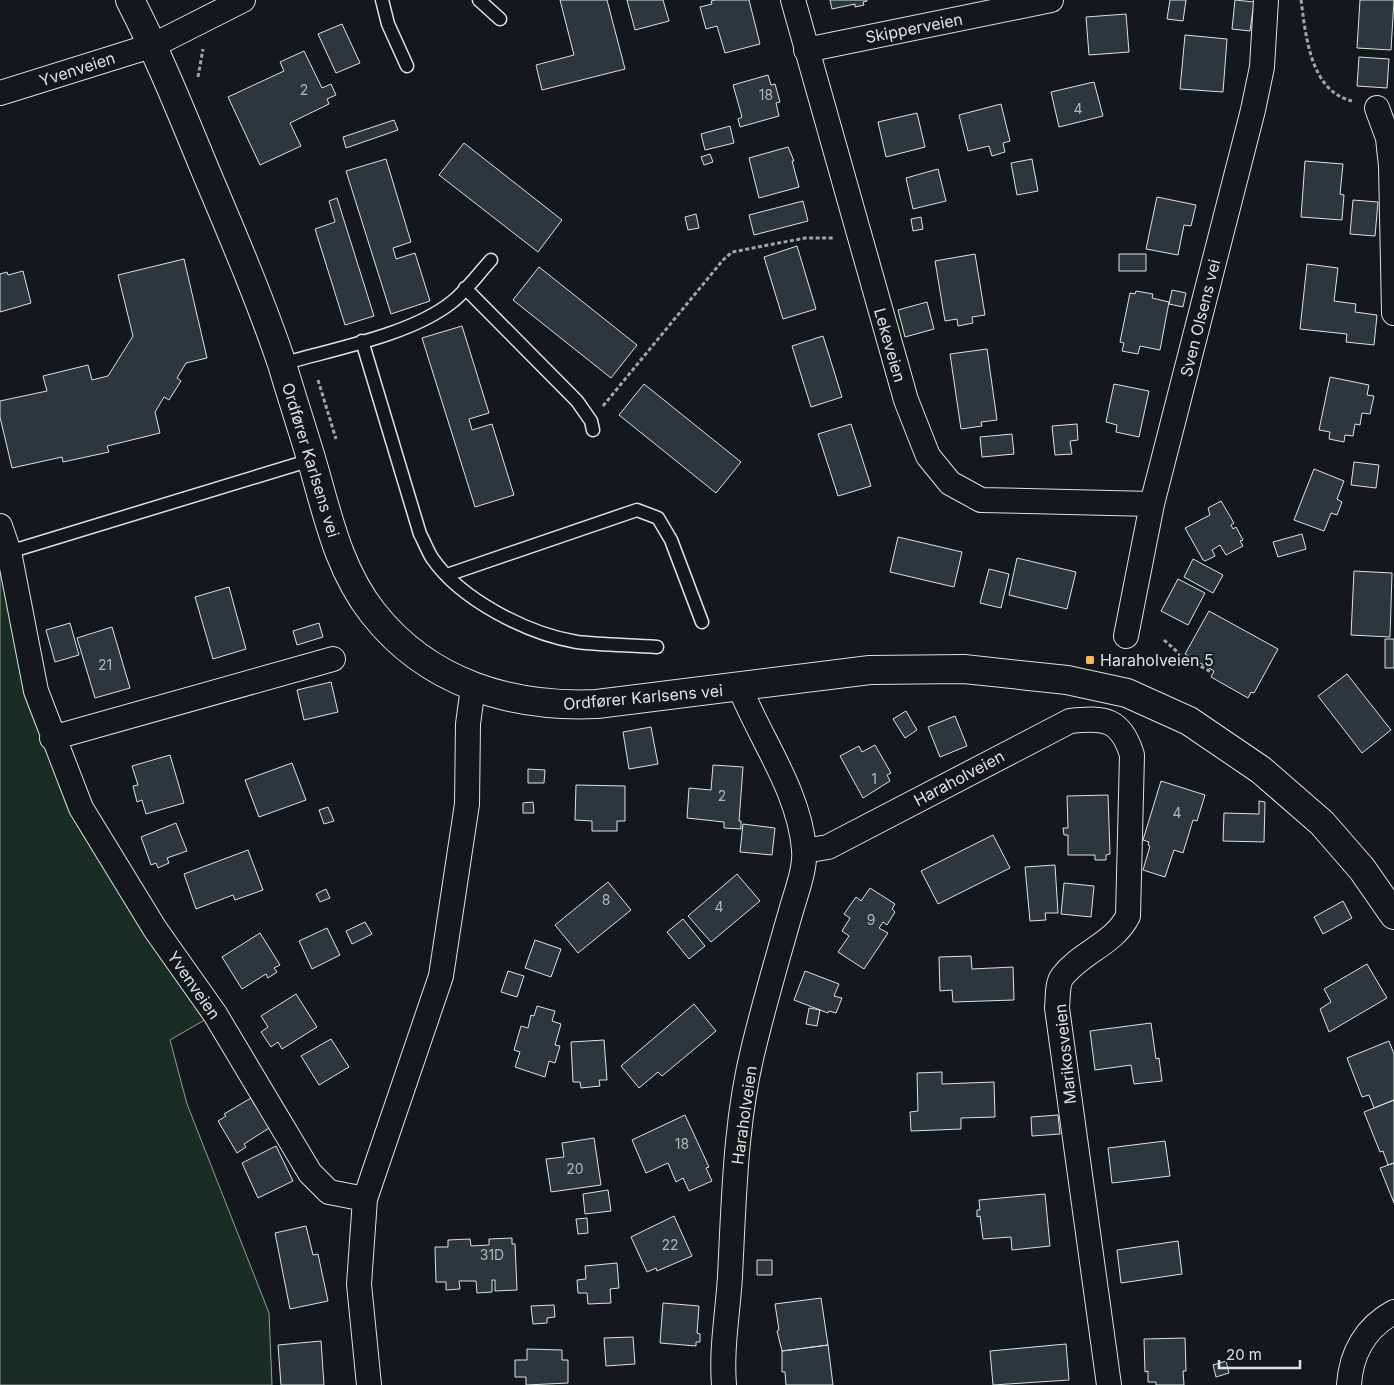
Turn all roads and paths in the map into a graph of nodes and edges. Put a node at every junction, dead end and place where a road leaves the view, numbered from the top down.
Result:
1 (130, 0) edge
2 (243, 0) edge
3 (382, 0) edge
4 (478, 0) edge
5 (793, 0) edge
6 (1051, 0) edge
7 (1266, 0) edge
8 (1301, 0) edge
9 (500, 19) dead end
10 (154, 44) junction
11 (203, 46) dead end
12 (806, 50) junction
13 (407, 66) dead end
14 (201, 84) dead end
15 (0, 93) edge
16 (1377, 108) joint
17 (858, 232) junction
18 (491, 260) dead end
19 (466, 288) junction
20 (1394, 313) edge
21 (362, 341) junction
22 (309, 356) junction
23 (282, 364) junction
24 (592, 425) joint
25 (339, 448) dead end
26 (311, 460) junction
27 (1152, 504) junction
28 (0, 526) edge
29 (9, 552) junction
30 (447, 575) junction
31 (702, 622) dead end
32 (1126, 636) dead end
33 (1164, 640) dead end
34 (657, 647) dead end
35 (332, 660) dead end
36 (1212, 672) dead end
37 (473, 687) junction
38 (740, 688) junction
39 (1116, 725) joint
40 (52, 738) junction
41 (804, 851) junction
42 (1394, 915) edge
43 (365, 1199) junction
44 (1394, 1312) edge
45 (368, 1385) edge
46 (724, 1385) edge
47 (1109, 1385) edge
48 (1349, 1385) edge

1 - 10 street, Ordfører Karlsens vei
2 - 10 street, Yvenveien
3 - 13 lane
4 - 9 lane
5 - 12 street, Lekeveien
6 - 12 street, Skipperveien
7 - 27 street, Sven Olsens vei
8 - 16 path
10 - 15 street, Yvenveien
10 - 23 street, Ordfører Karlsens vei
11 - 14 path
12 - 17 street, Lekeveien
16 - 20 street
17 - 24 path
17 - 27 street, Lekeveien
18 - 19 lane
19 - 21 lane
19 - 24 lane
21 - 22 lane
21 - 30 lane
22 - 23 lane
22 - 25 path
23 - 26 street, Ordfører Karlsens vei
26 - 29 lane
26 - 37 street, Ordfører Karlsens vei
27 - 32 street, Sven Olsens vei
28 - 29 street, Yvenveien
29 - 40 street, Yvenveien
30 - 31 lane
30 - 34 lane
33 - 36 path
35 - 40 street
37 - 38 street, Ordfører Karlsens vei
37 - 43 street
38 - 41 street, Haraholveien
38 - 42 street, Ordfører Karlsens vei
39 - 41 street, Haraholveien
39 - 47 street, Marikosveien
40 - 43 street, Yvenveien
41 - 46 street, Haraholveien
43 - 45 street
44 - 48 street

